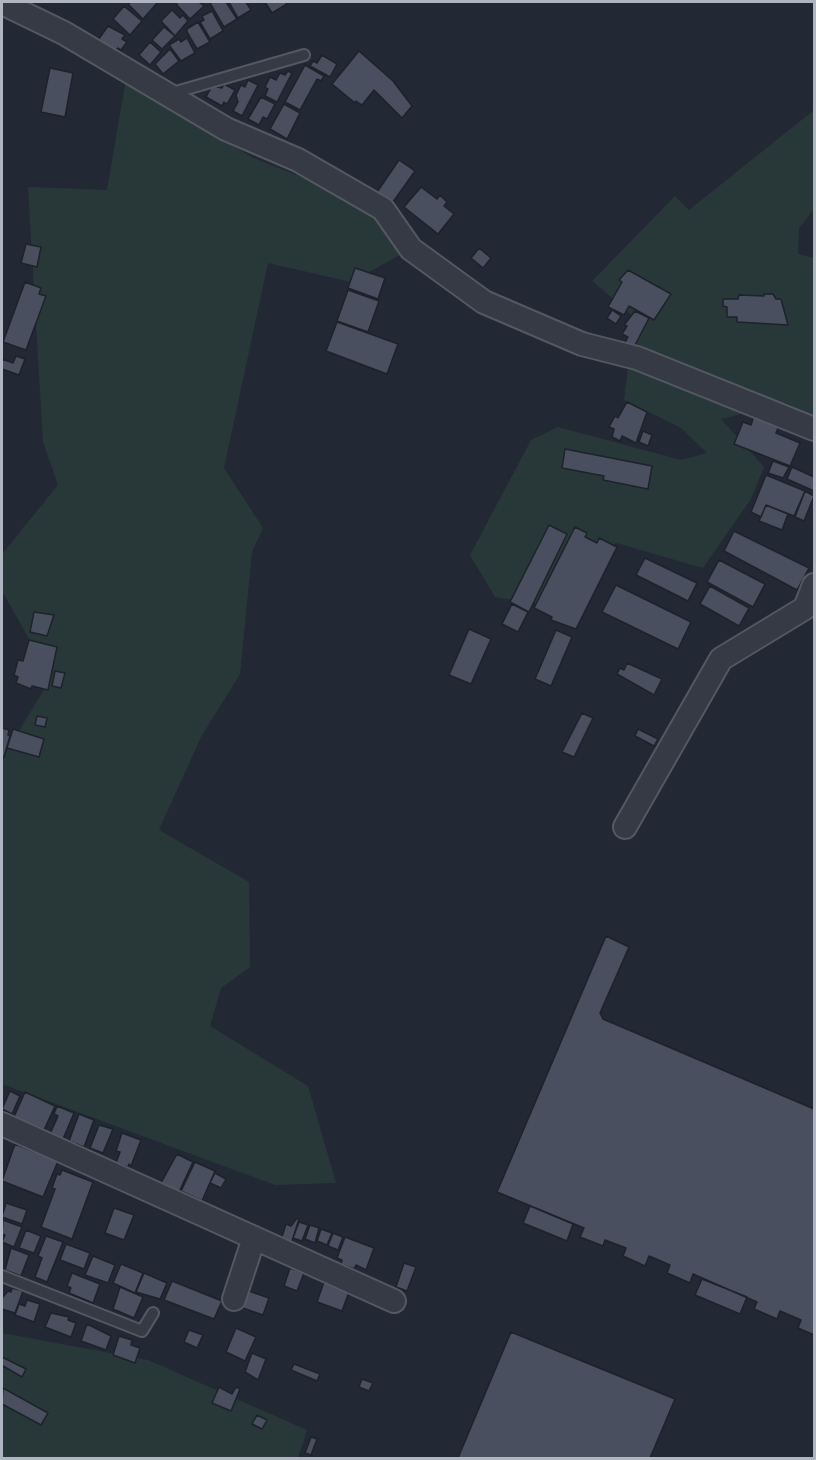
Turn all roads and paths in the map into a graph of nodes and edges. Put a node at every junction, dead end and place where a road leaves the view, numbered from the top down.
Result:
1 (2, 3) edge
2 (304, 55) dead end
3 (169, 94) junction
4 (814, 429) edge
5 (814, 585) edge
6 (625, 827) dead end
7 (2, 1124) edge
8 (254, 1238) junction
9 (2, 1276) edge
10 (234, 1299) dead end
11 (394, 1301) dead end
12 (153, 1313) dead end

1 - 3 street
2 - 3 lane
3 - 4 street
5 - 6 street
7 - 8 street
8 - 10 street
8 - 11 street
9 - 12 lane

